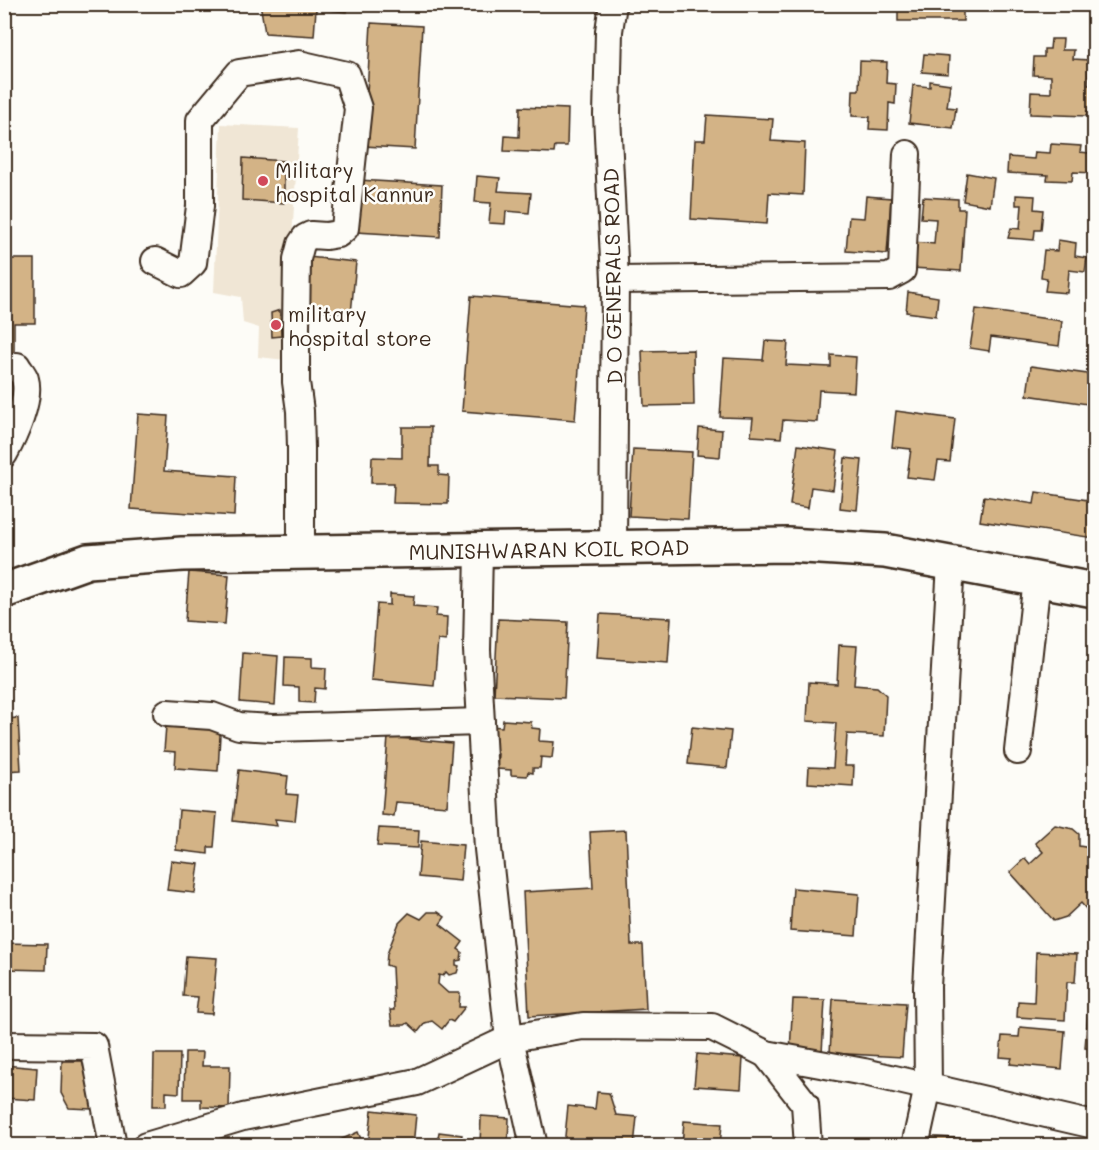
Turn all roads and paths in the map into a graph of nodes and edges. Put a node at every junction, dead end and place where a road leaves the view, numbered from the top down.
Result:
1 (613, 4) edge
2 (907, 154) dead end
3 (155, 261) dead end
4 (615, 280) junction
5 (17, 366) dead end
6 (4, 454) edge
7 (613, 548) junction
8 (478, 550) junction
9 (301, 552) junction
10 (951, 563) junction
11 (1037, 579) junction
12 (1095, 590) edge
13 (4, 591) edge
14 (167, 713) dead end
15 (481, 722) junction
16 (1018, 751) dead end
17 (511, 1038) junction
18 (4, 1045) edge
19 (766, 1054) junction
20 (928, 1087) junction
21 (1095, 1125) edge
22 (113, 1146) edge
23 (146, 1146) edge
24 (534, 1146) edge
25 (808, 1146) edge
26 (915, 1146) edge

1 - 4 street, D O GENERALS ROAD
2 - 4 street
3 - 9 street
4 - 7 street, D O GENERALS ROAD
5 - 6 street
7 - 8 main road, MUNISHWARAN KOIL ROAD
7 - 10 main road, MUNISHWARAN KOIL ROAD
8 - 9 main road, MUNISHWARAN KOIL ROAD
8 - 15 street
9 - 13 main road, MUNISHWARAN KOIL ROAD
10 - 11 main road, MUNISHWARAN KOIL ROAD
10 - 20 street
11 - 12 main road, MUNISHWARAN KOIL ROAD
11 - 16 street
14 - 15 street
15 - 17 street
17 - 19 street
17 - 23 street
17 - 24 street
18 - 22 street
19 - 20 street
19 - 25 street
20 - 21 street
20 - 26 street

